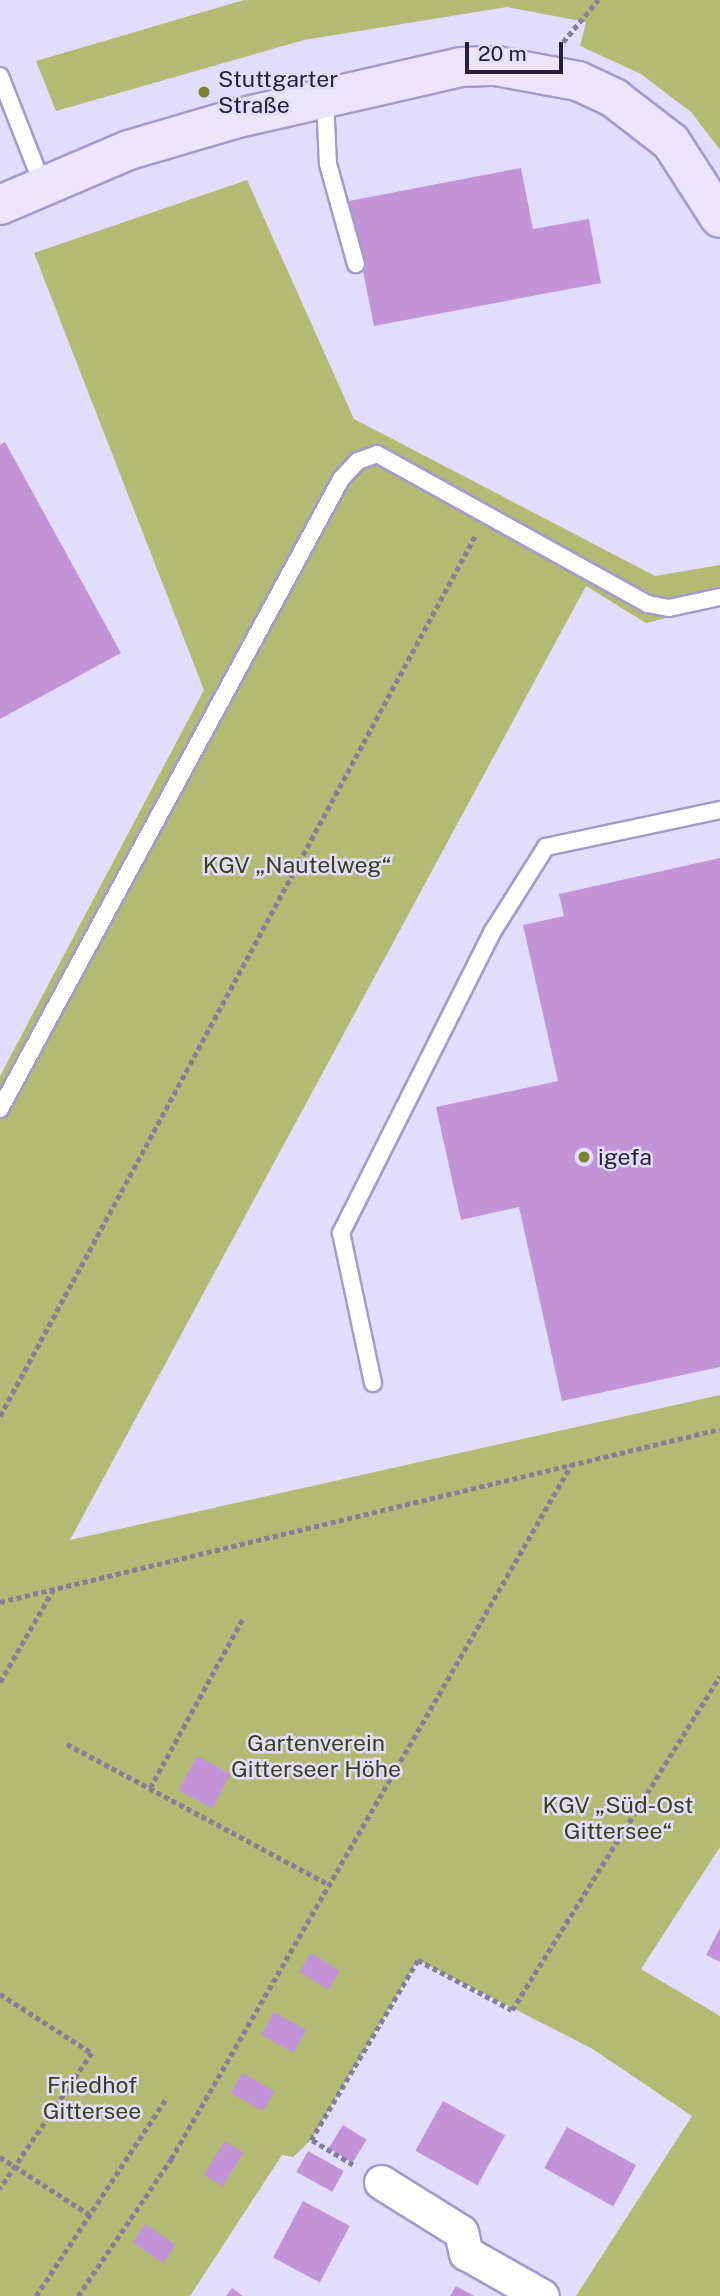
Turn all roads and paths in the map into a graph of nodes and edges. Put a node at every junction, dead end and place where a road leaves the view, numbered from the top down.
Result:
1 (598, 0) edge
2 (540, 71) junction
3 (0, 76) edge
4 (325, 99) junction
5 (42, 183) junction
6 (0, 205) edge
7 (720, 218) edge
8 (356, 264) dead end
9 (487, 517) junction
10 (720, 597) edge
11 (720, 810) edge
12 (0, 1109) edge
13 (373, 1383) dead end
14 (0, 1416) edge
15 (720, 1429) edge
16 (571, 1465) junction
17 (53, 1590) junction
18 (0, 1602) edge
19 (242, 1620) dead end
20 (720, 1676) edge
21 (0, 1682) edge
22 (67, 1744) dead end
23 (149, 1788) junction
24 (328, 1884) junction
25 (0, 1994) edge
26 (167, 2097) dead end
27 (0, 2158) edge
28 (15, 2166) junction
29 (381, 2182) joint
30 (0, 2189) edge
31 (90, 2215) junction
32 (36, 2296) edge
33 (78, 2296) edge
34 (542, 2296) edge

1 - 2 path
2 - 4 main road
2 - 7 main road
3 - 5 lane
4 - 5 main road
4 - 8 lane
5 - 6 main road
9 - 10 lane
9 - 12 lane
9 - 14 path
11 - 13 lane
15 - 16 path
16 - 17 path
16 - 24 path
17 - 18 path
17 - 21 path
19 - 23 path
20 - 29 path
22 - 23 path
23 - 24 path
24 - 33 path
25 - 28 path
26 - 31 path
27 - 28 path
28 - 30 path
28 - 31 path
29 - 34 street
31 - 32 path

